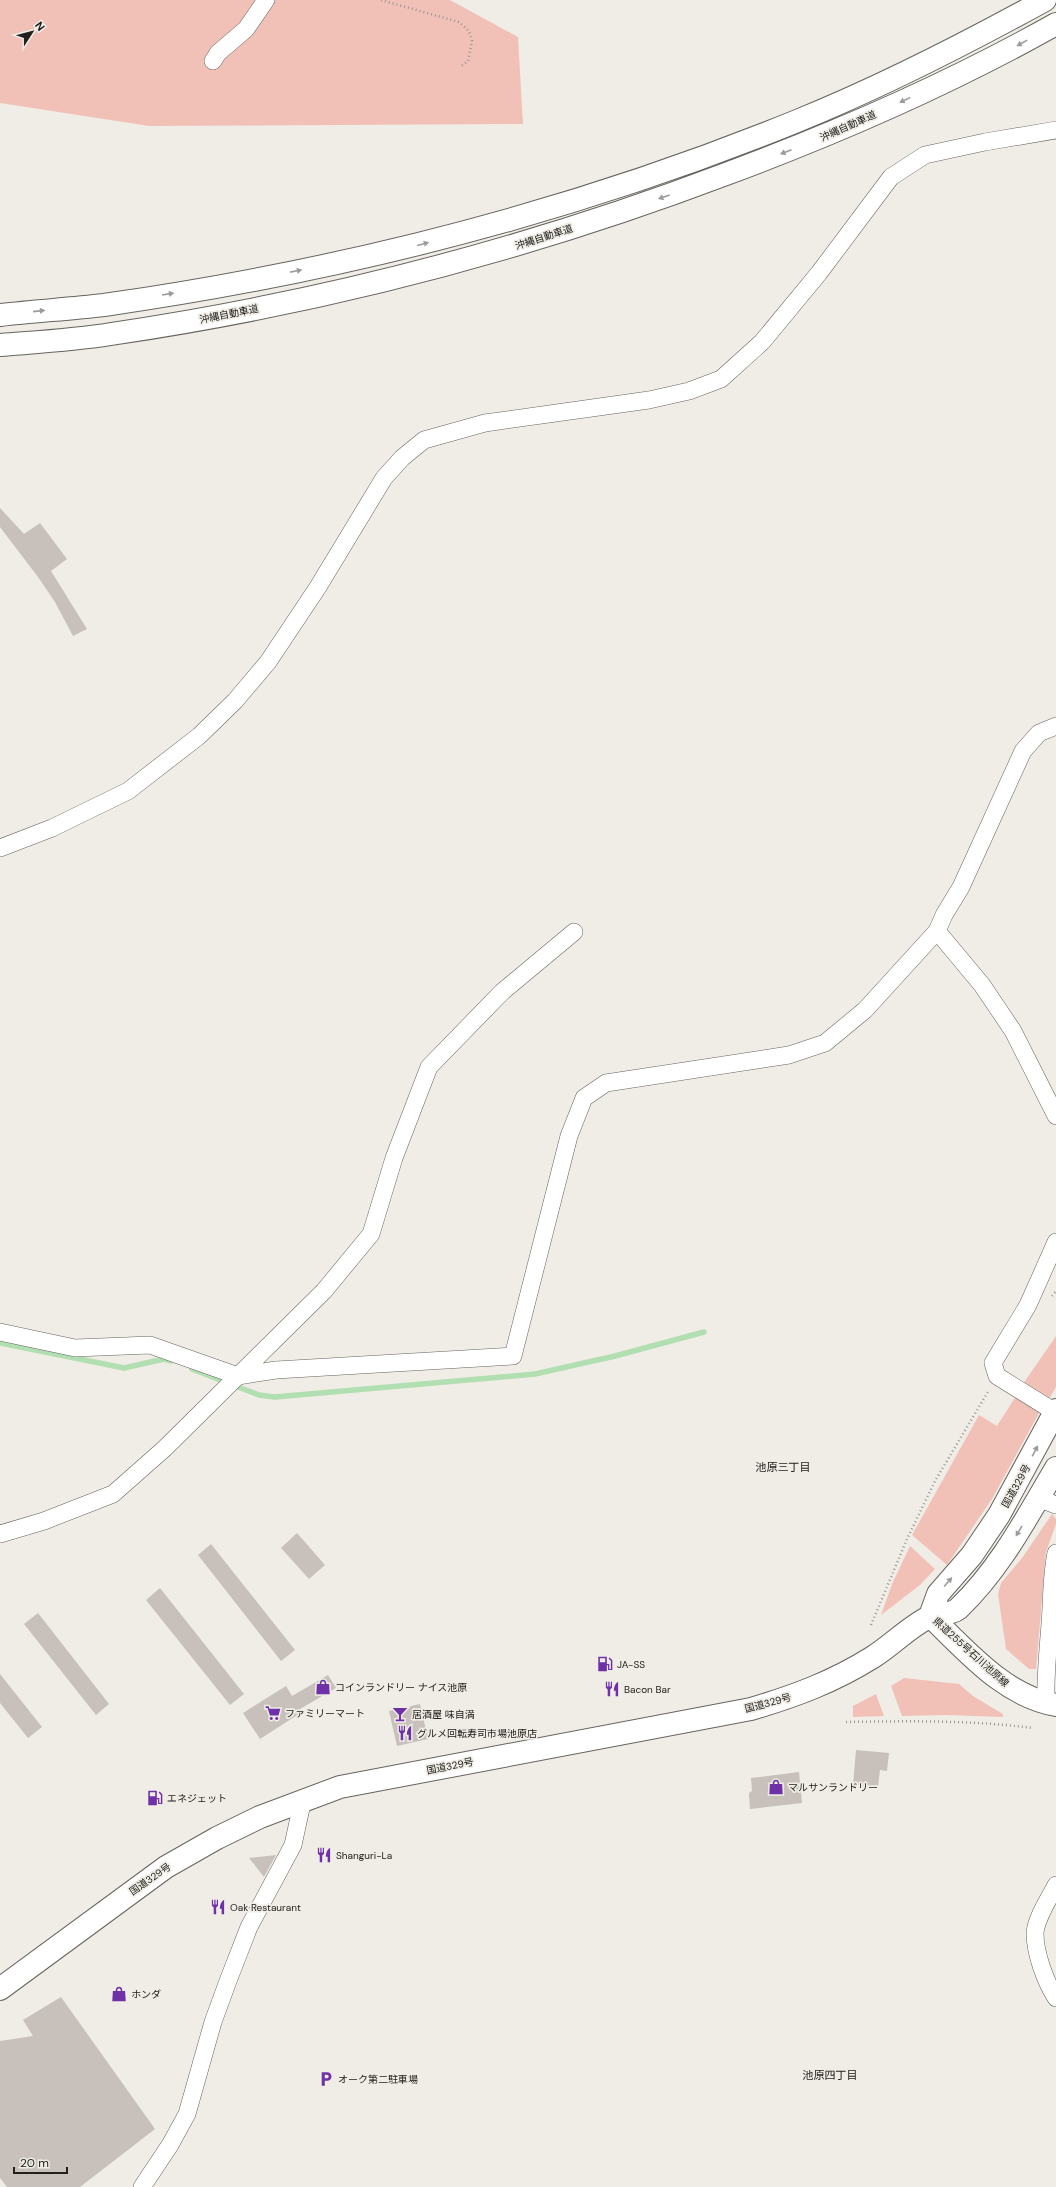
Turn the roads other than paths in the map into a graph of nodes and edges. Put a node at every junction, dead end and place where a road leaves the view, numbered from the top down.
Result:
1 (266, 0) edge
2 (1045, 0) edge
3 (1056, 24) edge
4 (213, 61) dead end
5 (1056, 130) edge
6 (0, 315) edge
7 (0, 345) edge
8 (1056, 726) edge
9 (0, 848) edge
10 (937, 931) junction
11 (574, 932) dead end
12 (1056, 1116) edge
13 (1056, 1242) edge
14 (0, 1332) edge
15 (237, 1376) junction
16 (1055, 1411) edge
17 (1056, 1468) edge
18 (1047, 1501) edge
19 (0, 1534) edge
20 (1056, 1553) edge
21 (930, 1616) junction
22 (1053, 1623) edge
23 (1051, 1704) edge
24 (303, 1799) junction
25 (1056, 1885) edge
26 (2, 1983) edge
27 (1056, 1998) edge
28 (142, 2187) edge

1 - 4 street
6 -> 2 main road
3 -> 7 main road, 沖縄自動車道
5 - 9 street
8 - 10 street
10 - 12 street
10 - 15 street
11 - 15 street
13 - 16 street
14 - 15 street
15 - 19 street
21 -> 16 main road, 国道329号
17 - 18 main road, 国道329号
18 -> 21 main road, 国道329号
20 - 22 street
21 - 23 main road, 県道255号石川池原線
21 - 24 main road, 国道329号
22 - 23 street
24 - 26 main road, 国道329号
24 - 28 street
25 - 27 street

